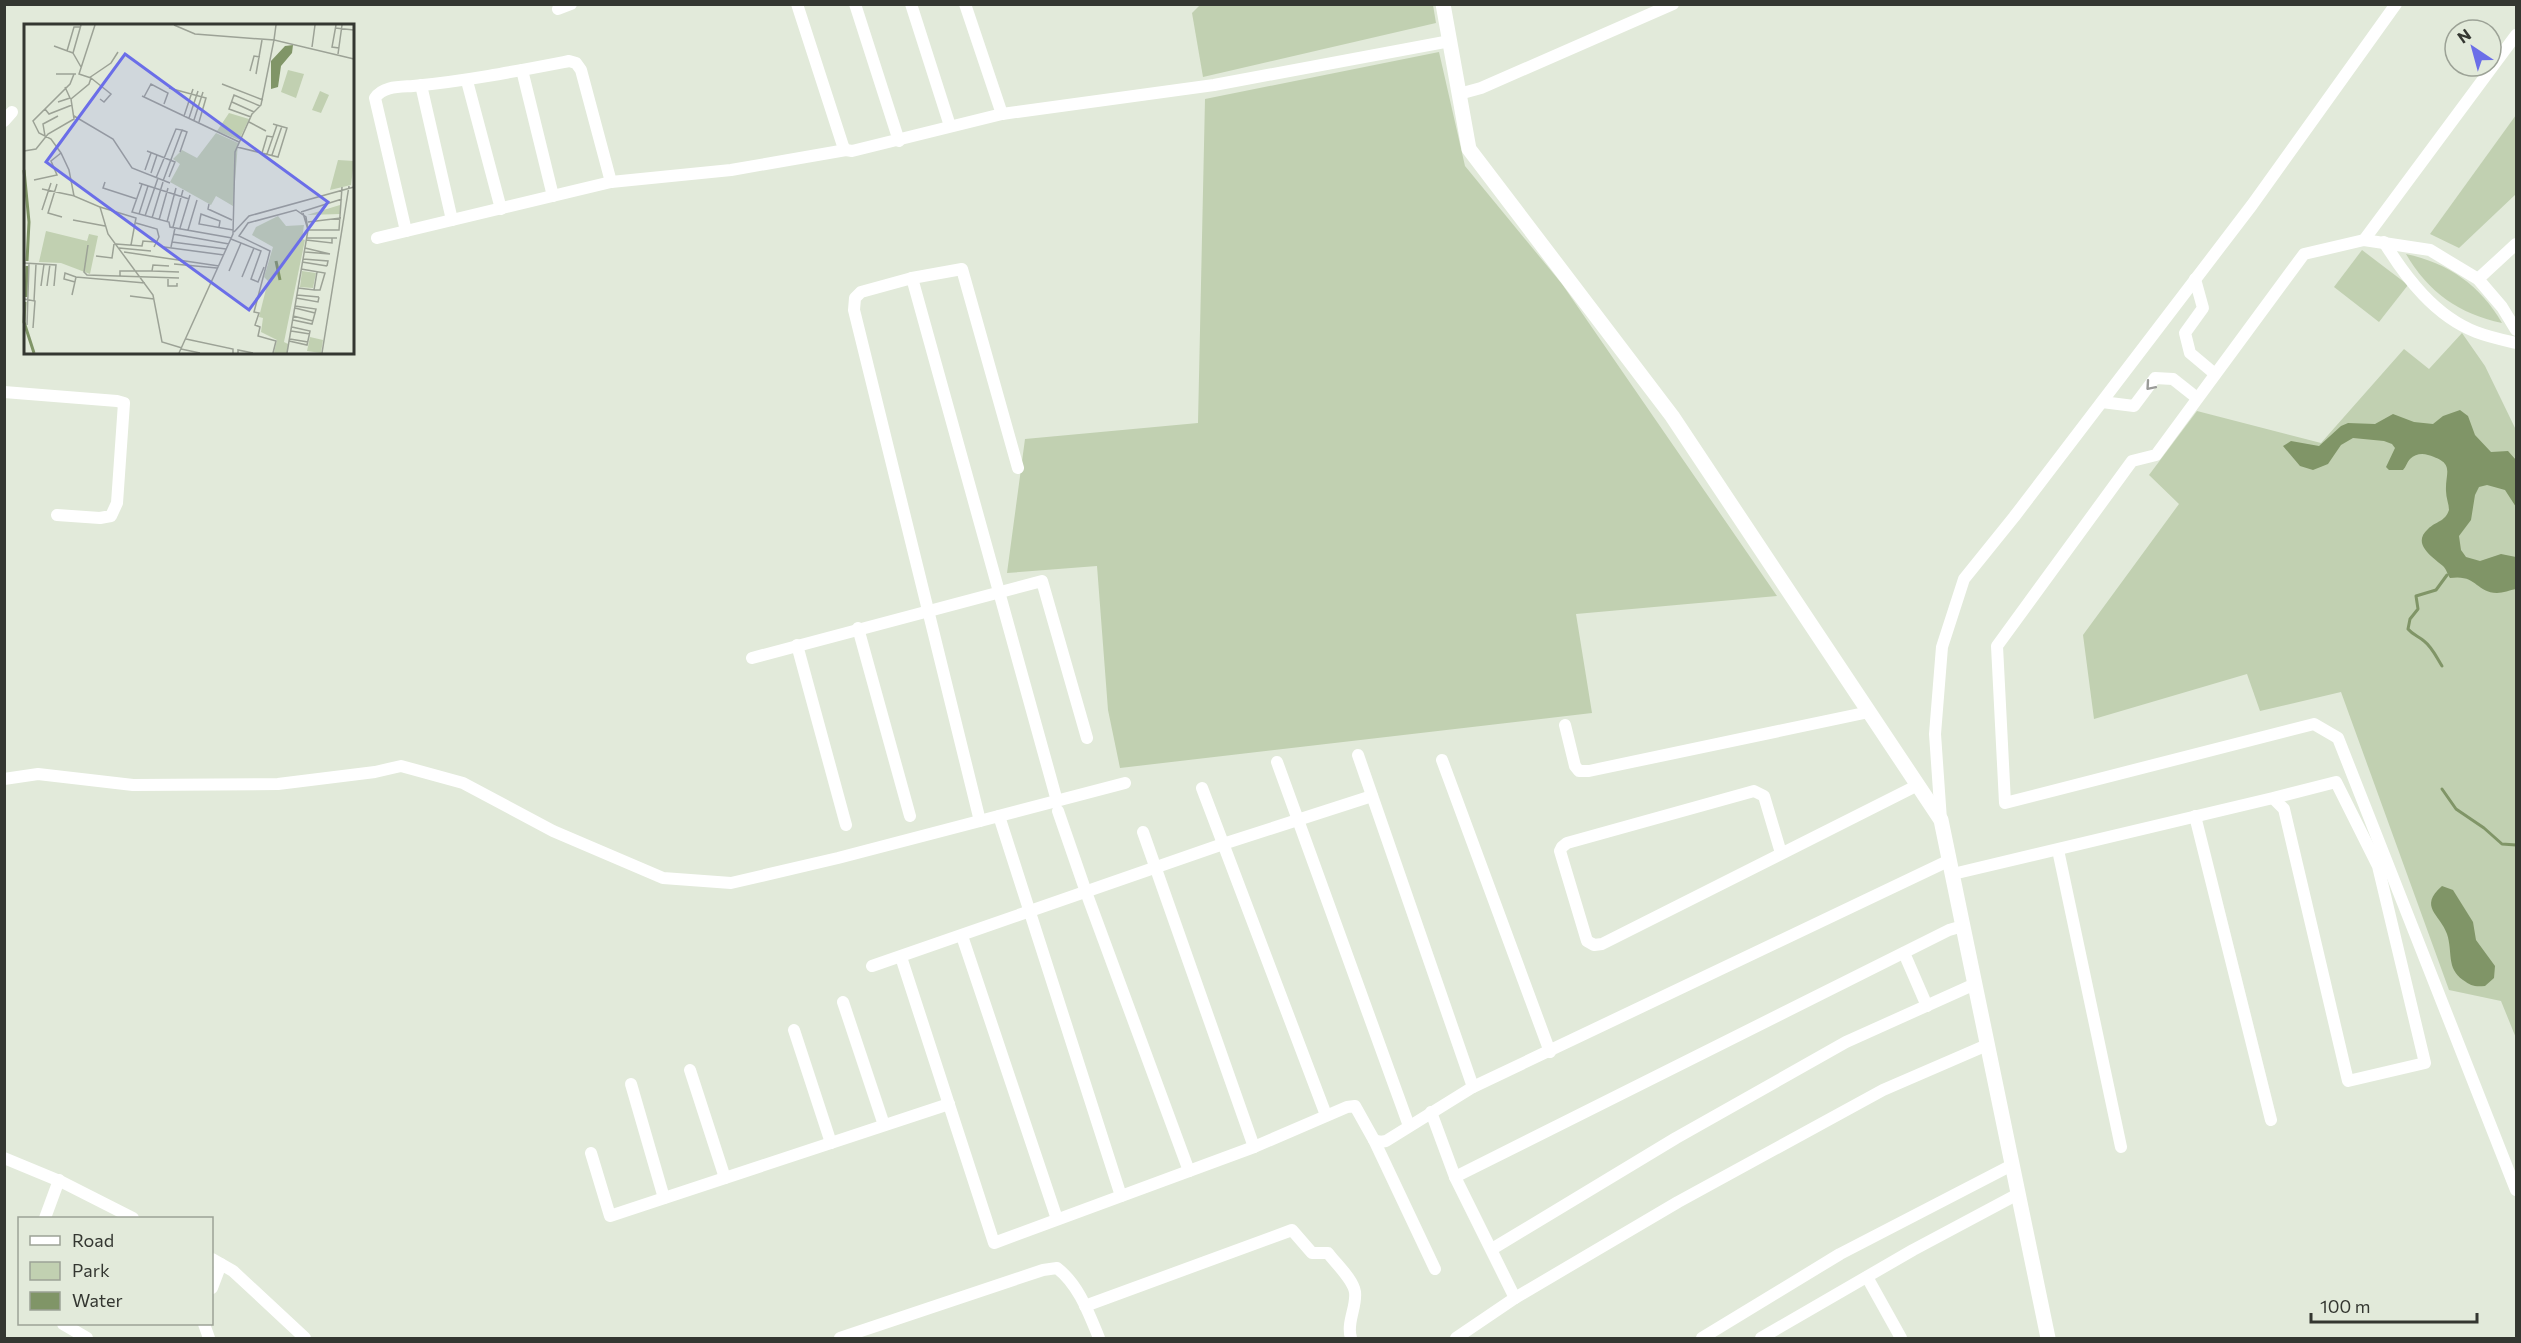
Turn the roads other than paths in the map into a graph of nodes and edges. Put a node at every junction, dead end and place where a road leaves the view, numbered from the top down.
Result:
1 (571, 4) edge
2 (797, 4) edge
3 (855, 4) edge
4 (911, 4) edge
5 (966, 4) edge
6 (1443, 4) edge
7 (1673, 4) edge
8 (2396, 4) edge
9 (558, 9) dead end
10 (2517, 35) edge
11 (1450, 41) junction
12 (522, 70) junction
13 (467, 81) junction
14 (421, 85) junction
15 (1459, 94) junction
16 (1002, 114) junction
17 (950, 126) junction
18 (899, 141) junction
19 (846, 150) junction
20 (611, 182) junction
21 (553, 196) junction
22 (501, 209) junction
23 (452, 220) junction
24 (406, 231) junction
25 (377, 238) dead end
26 (2364, 240) junction
27 (2384, 242) junction
28 (2517, 244) edge
29 (912, 278) junction
30 (2195, 279) junction
31 (2478, 279) junction
32 (2517, 330) edge
33 (2517, 343) edge
34 (2215, 374) junction
35 (4, 392) edge
36 (2197, 398) junction
37 (2102, 402) junction
38 (1018, 468) dead end
39 (57, 515) dead end
40 (999, 593) junction
41 (930, 612) junction
42 (858, 628) junction
43 (797, 645) junction
44 (752, 658) dead end
45 (1869, 712) junction
46 (1565, 725) dead end
47 (1087, 738) dead end
48 (1358, 756) dead end
49 (1442, 760) dead end
50 (1276, 762) dead end
51 (4, 779) edge
52 (1125, 783) dead end
53 (1918, 784) junction
54 (1202, 788) dead end
55 (1372, 795) junction
56 (2273, 798) junction
57 (1057, 806) junction
58 (910, 816) dead end
59 (999, 816) junction
60 (2195, 816) junction
61 (1298, 820) junction
62 (1941, 820) junction
63 (980, 821) junction
64 (846, 825) dead end
65 (1143, 832) dead end
66 (1223, 844) junction
67 (2058, 850) junction
68 (1781, 854) junction
69 (1157, 867) junction
70 (1951, 867) junction
71 (1086, 892) junction
72 (1030, 912) junction
73 (1963, 926) junction
74 (962, 936) junction
75 (1904, 953) junction
76 (901, 957) junction
77 (872, 966) dead end
78 (1975, 984) junction
79 (843, 1002) dead end
80 (1927, 1006) junction
81 (794, 1030) dead end
82 (1987, 1045) junction
83 (1550, 1052) junction
84 (690, 1070) dead end
85 (631, 1084) dead end
86 (1473, 1087) junction
87 (948, 1104) junction
88 (1431, 1112) junction
89 (1326, 1115) junction
90 (2271, 1120) dead end
91 (884, 1125) junction
92 (1409, 1126) junction
93 (1374, 1140) junction
94 (831, 1143) junction
95 (1254, 1147) junction
96 (2121, 1147) dead end
97 (591, 1153) dead end
98 (4, 1158) edge
99 (2012, 1165) junction
100 (1189, 1171) junction
101 (1455, 1177) junction
102 (725, 1178) junction
103 (59, 1180) junction
104 (2517, 1190) edge
105 (2018, 1194) junction
106 (1120, 1196) junction
107 (664, 1198) junction
108 (45, 1217) edge
109 (131, 1217) edge
110 (1057, 1219) junction
111 (1492, 1249) junction
112 (216, 1262) edge
113 (1435, 1269) dead end
114 (1867, 1277) junction
115 (213, 1282) edge
116 (1515, 1298) junction
117 (1085, 1306) junction
118 (66, 1325) edge
119 (87, 1338) edge
120 (305, 1338) edge
121 (840, 1338) edge
122 (1099, 1338) edge
123 (1351, 1338) edge
124 (1455, 1338) edge
125 (1702, 1338) edge
126 (1761, 1338) edge
127 (1901, 1338) edge
128 (2048, 1338) edge

1 - 9 street
2 - 19 street
3 - 18 street
4 - 17 street
5 - 16 street
6 - 11 main road
7 - 15 street
8 - 30 street
10 - 26 street
11 - 15 main road
11 - 16 street
12 - 13 street
12 - 20 street
12 - 21 street
13 - 14 street
13 - 22 street
14 - 23 street
14 - 24 street
15 - 45 main road
16 - 17 street
17 - 18 street
18 - 19 street
19 - 20 street
20 - 21 street
21 - 22 street
22 - 23 street
23 - 24 street
24 - 25 street
26 - 27 street
26 - 34 street
27 - 31 street
27 - 33 street
28 - 31 street
29 - 38 street
29 - 40 street
29 - 41 street
30 - 34 street
30 - 37 street
31 - 32 street
34 - 36 street
35 - 39 street
36 -> 37 street
36 - 104 street
37 - 62 street
40 - 41 street
40 - 47 street
40 - 57 street
41 - 42 street
41 - 63 street
42 - 43 street
42 - 58 street
43 - 44 street
43 - 64 street
45 - 46 street
45 - 53 main road
48 - 55 street
49 - 83 street
50 - 61 street
51 - 63 street
52 - 57 street
53 - 62 main road
53 - 68 street
54 - 66 street
55 - 61 street
55 - 86 street
56 - 56 street
56 - 60 street
57 - 59 street
57 - 71 street
59 - 63 street
59 - 72 street
60 - 67 street
60 - 90 street
61 - 66 street
61 - 92 street
62 - 70 main road
65 - 69 street
66 - 69 street
66 - 89 street
67 - 70 street
67 - 96 street
68 - 68 street
69 - 71 street
69 - 95 street
70 - 73 main road
70 - 83 street
71 - 72 street
71 - 100 street
72 - 74 street
72 - 106 street
73 - 75 street
73 - 78 main road
74 - 76 street
74 - 110 street
75 - 80 street
75 - 101 street
76 - 77 street
76 - 87 street
78 - 80 street
78 - 82 main road
79 - 91 street
80 - 111 street
81 - 94 street
82 - 99 main road
82 - 116 street
83 - 86 street
84 - 102 street
85 - 107 street
86 - 88 street
87 - 91 street
87 - 110 street
88 - 92 street
88 - 101 street
89 - 93 street
89 - 95 street
91 - 94 street
92 - 93 street
93 - 113 street
94 - 102 street
95 - 100 street
97 - 107 street
98 - 103 street
99 - 105 main road
99 - 125 street
100 - 106 street
101 - 111 street
102 - 107 street
103 - 108 street
103 - 109 street
105 - 114 street
105 - 128 main road
106 - 110 street
111 - 116 street
112 - 115 street
112 - 120 street
114 - 126 street
114 - 127 street
116 - 124 street
117 - 121 street
117 - 122 street
117 - 123 street
118 - 119 street

